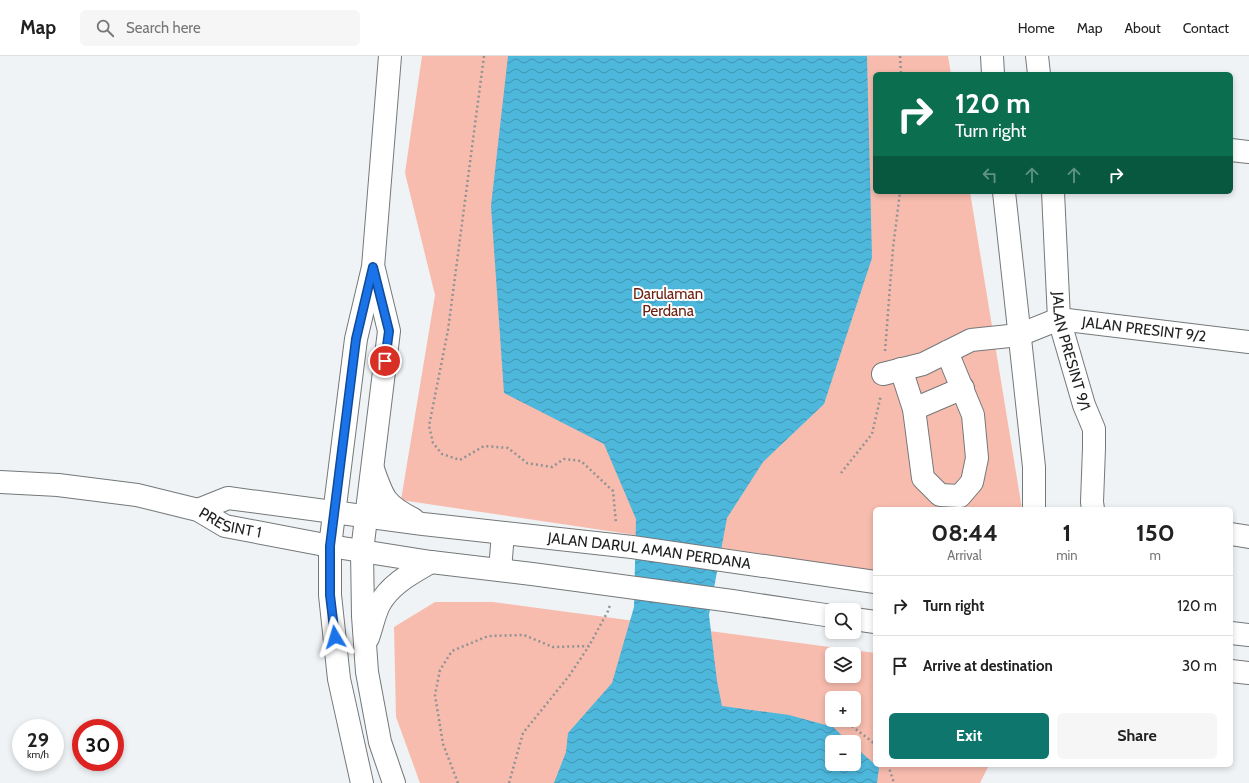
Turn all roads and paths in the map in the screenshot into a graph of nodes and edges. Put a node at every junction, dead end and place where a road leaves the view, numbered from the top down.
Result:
1 (390, 56) edge
2 (484, 56) edge
3 (900, 56) edge
4 (992, 56) edge
5 (1037, 56) edge
6 (901, 72) edge
7 (993, 72) edge
8 (1039, 72) edge
9 (1233, 150) edge
10 (1249, 152) edge
11 (900, 194) edge
12 (1004, 194) edge
13 (1053, 194) edge
14 (373, 267) junction
15 (1059, 318) junction
16 (1019, 335) junction
17 (1249, 342) edge
18 (947, 352) junction
19 (892, 372) junction
20 (963, 388) junction
21 (914, 409) junction
22 (372, 466) junction
23 (841, 473) dead end
24 (0, 482) edge
25 (1034, 507) edge
26 (1093, 507) edge
27 (198, 510) junction
28 (334, 513) junction
29 (366, 516) junction
30 (423, 524) junction
31 (503, 533) junction
32 (1233, 534) edge
33 (1249, 537) edge
34 (330, 546) junction
35 (625, 546) junction
36 (362, 551) junction
37 (431, 562) junction
38 (500, 570) junction
39 (873, 582) edge
40 (621, 586) junction
41 (825, 615) edge
42 (861, 620) edge
43 (873, 622) edge
44 (1233, 633) edge
45 (1249, 635) edge
46 (589, 646) junction
47 (365, 647) junction
48 (1233, 671) edge
49 (1249, 673) edge
50 (853, 727) edge
51 (873, 742) edge
52 (889, 767) edge
53 (362, 783) edge
54 (394, 783) edge
55 (458, 783) edge
56 (509, 783) edge
57 (894, 783) edge

1 - 14 street
2 - 35 path
3 - 6 path
4 - 7 street
5 - 8 street
9 - 10 street
11 - 19 path
12 - 16 street
13 - 15 street, JALAN PRESINT 9/1
14 - 22 street
14 - 28 street
15 - 16 street
15 - 17 street, JALAN PRESINT 9/2
15 - 26 street, JALAN PRESINT 9/1
16 - 18 street
16 - 25 street
18 - 19 street
18 - 20 street
19 - 21 street
19 - 23 path
20 - 21 street
20 - 21 street
22 - 29 street
22 - 30 street, JALAN DARUL AMAN PERDANA
24 - 27 street
27 - 28 street, PRESINT 1
27 - 34 street, PRESINT 1
28 - 29 street, PRESINT 1
28 - 34 street
29 - 30 street, JALAN DARUL AMAN PERDANA
29 - 36 street
30 - 31 street, JALAN DARUL AMAN PERDANA
31 - 35 street, JALAN DARUL AMAN PERDANA
31 - 38 street
32 - 33 street
34 - 36 street, PRESINT 1
34 - 53 street
35 - 39 street, JALAN DARUL AMAN PERDANA
36 - 37 street
36 - 47 street
37 - 38 street
37 - 47 street
38 - 40 street
40 - 41 street
40 - 46 path
42 - 43 street
44 - 45 street
46 - 55 path
46 - 56 path
47 - 54 street
48 - 49 street
50 - 51 path
52 - 57 path

